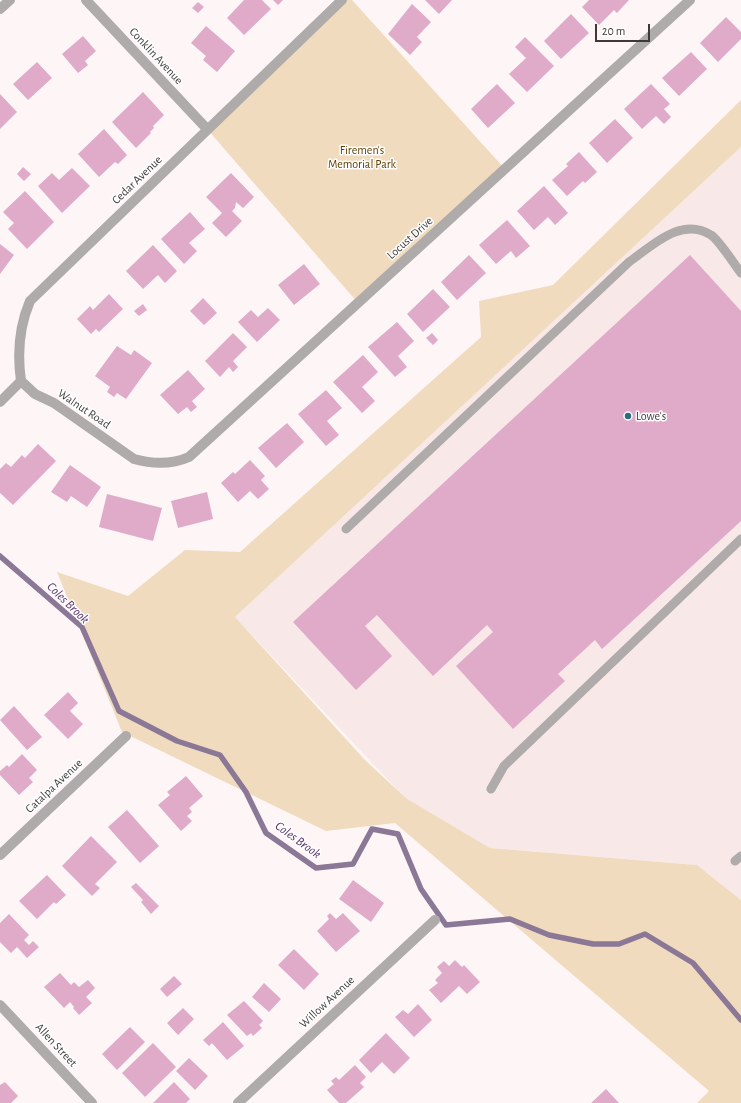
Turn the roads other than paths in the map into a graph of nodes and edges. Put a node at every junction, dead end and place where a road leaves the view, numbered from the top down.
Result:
1 (10, 0) edge
2 (86, 0) edge
3 (342, 0) edge
4 (690, 0) edge
5 (0, 9) edge
6 (207, 129) junction
7 (741, 273) edge
8 (21, 381) junction
9 (0, 402) edge
10 (134, 459) joint
11 (346, 529) dead end
12 (741, 540) edge
13 (126, 736) dead end
14 (491, 789) dead end
15 (0, 855) edge
16 (435, 920) dead end
17 (0, 1005) edge
18 (92, 1103) edge
19 (238, 1103) edge

1 - 5 street
2 - 6 street, Conklin Avenue
3 - 6 street, Cedar Avenue
4 - 10 street, Locust Drive
6 - 8 street, Cedar Avenue
7 - 11 lane
8 - 9 street
8 - 10 street, Walnut Road
12 - 14 lane
13 - 15 street, Catalpa Avenue
16 - 19 street, Willow Avenue
17 - 18 street, Allen Street

